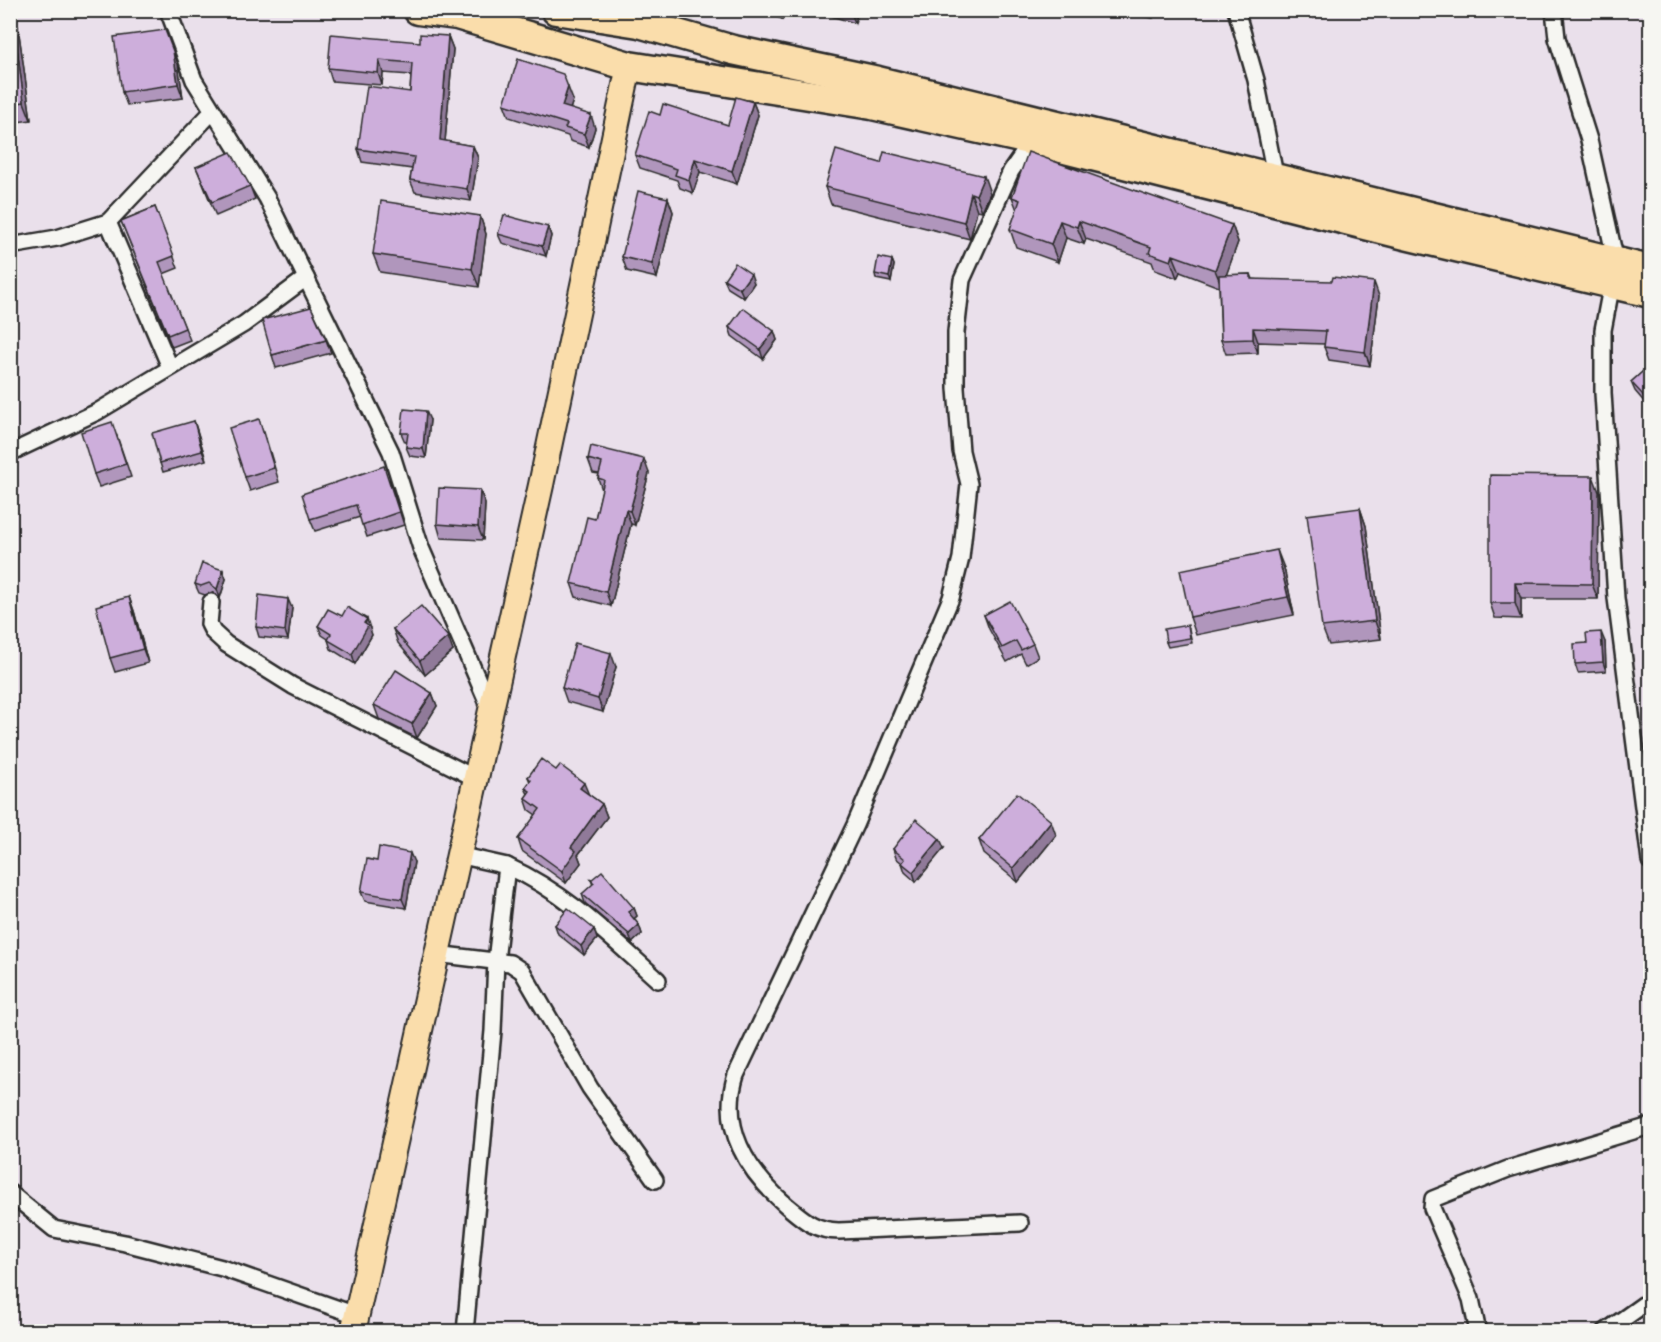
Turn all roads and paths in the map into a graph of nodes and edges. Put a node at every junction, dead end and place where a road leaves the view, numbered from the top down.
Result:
1 (168, 10) edge
2 (418, 10) edge
3 (556, 10) edge
4 (1236, 10) edge
5 (1554, 10) edge
6 (457, 13) edge
7 (594, 16) junction
8 (695, 39) junction
9 (585, 53) junction
10 (629, 66) junction
11 (685, 75) junction
12 (875, 93) junction
13 (212, 112) junction
14 (1036, 131) junction
15 (1276, 180) junction
16 (108, 222) junction
17 (10, 246) edge
18 (1650, 270) edge
19 (1614, 273) junction
20 (306, 278) junction
21 (1650, 293) edge
22 (170, 367) junction
23 (10, 453) edge
24 (211, 602) dead end
25 (490, 709) junction
26 (475, 778) junction
27 (458, 855) junction
28 (1650, 861) edge
29 (507, 867) junction
30 (436, 954) junction
31 (496, 961) junction
32 (658, 980) dead end
33 (1650, 1126) edge
34 (655, 1179) dead end
35 (10, 1193) edge
36 (1020, 1223) dead end
37 (1650, 1300) edge
38 (355, 1323) edge
39 (465, 1332) edge
40 (1478, 1332) edge
41 (1605, 1332) edge

1 - 13 street
2 - 6 highway
3 - 7 highway
4 - 15 street
5 - 19 street
6 - 9 highway
7 - 8 highway
7 - 9 highway
8 - 11 highway
8 - 12 highway
9 - 10 highway
10 - 11 highway
10 - 25 main road
11 - 12 highway
12 - 14 highway
13 - 16 street
13 - 20 street
14 - 15 highway
14 - 19 highway
14 - 36 street
15 - 19 highway
16 - 17 street
16 - 22 street
18 - 19 highway
19 - 21 highway
19 - 28 street
20 - 22 street
20 - 25 street
22 - 23 street
24 - 26 street
25 - 26 main road
26 - 27 main road
27 - 29 street
27 - 30 main road
29 - 31 street
29 - 32 street
30 - 31 street
30 - 38 main road
31 - 34 street
31 - 39 street
33 - 40 street
35 - 38 street
37 - 41 street

